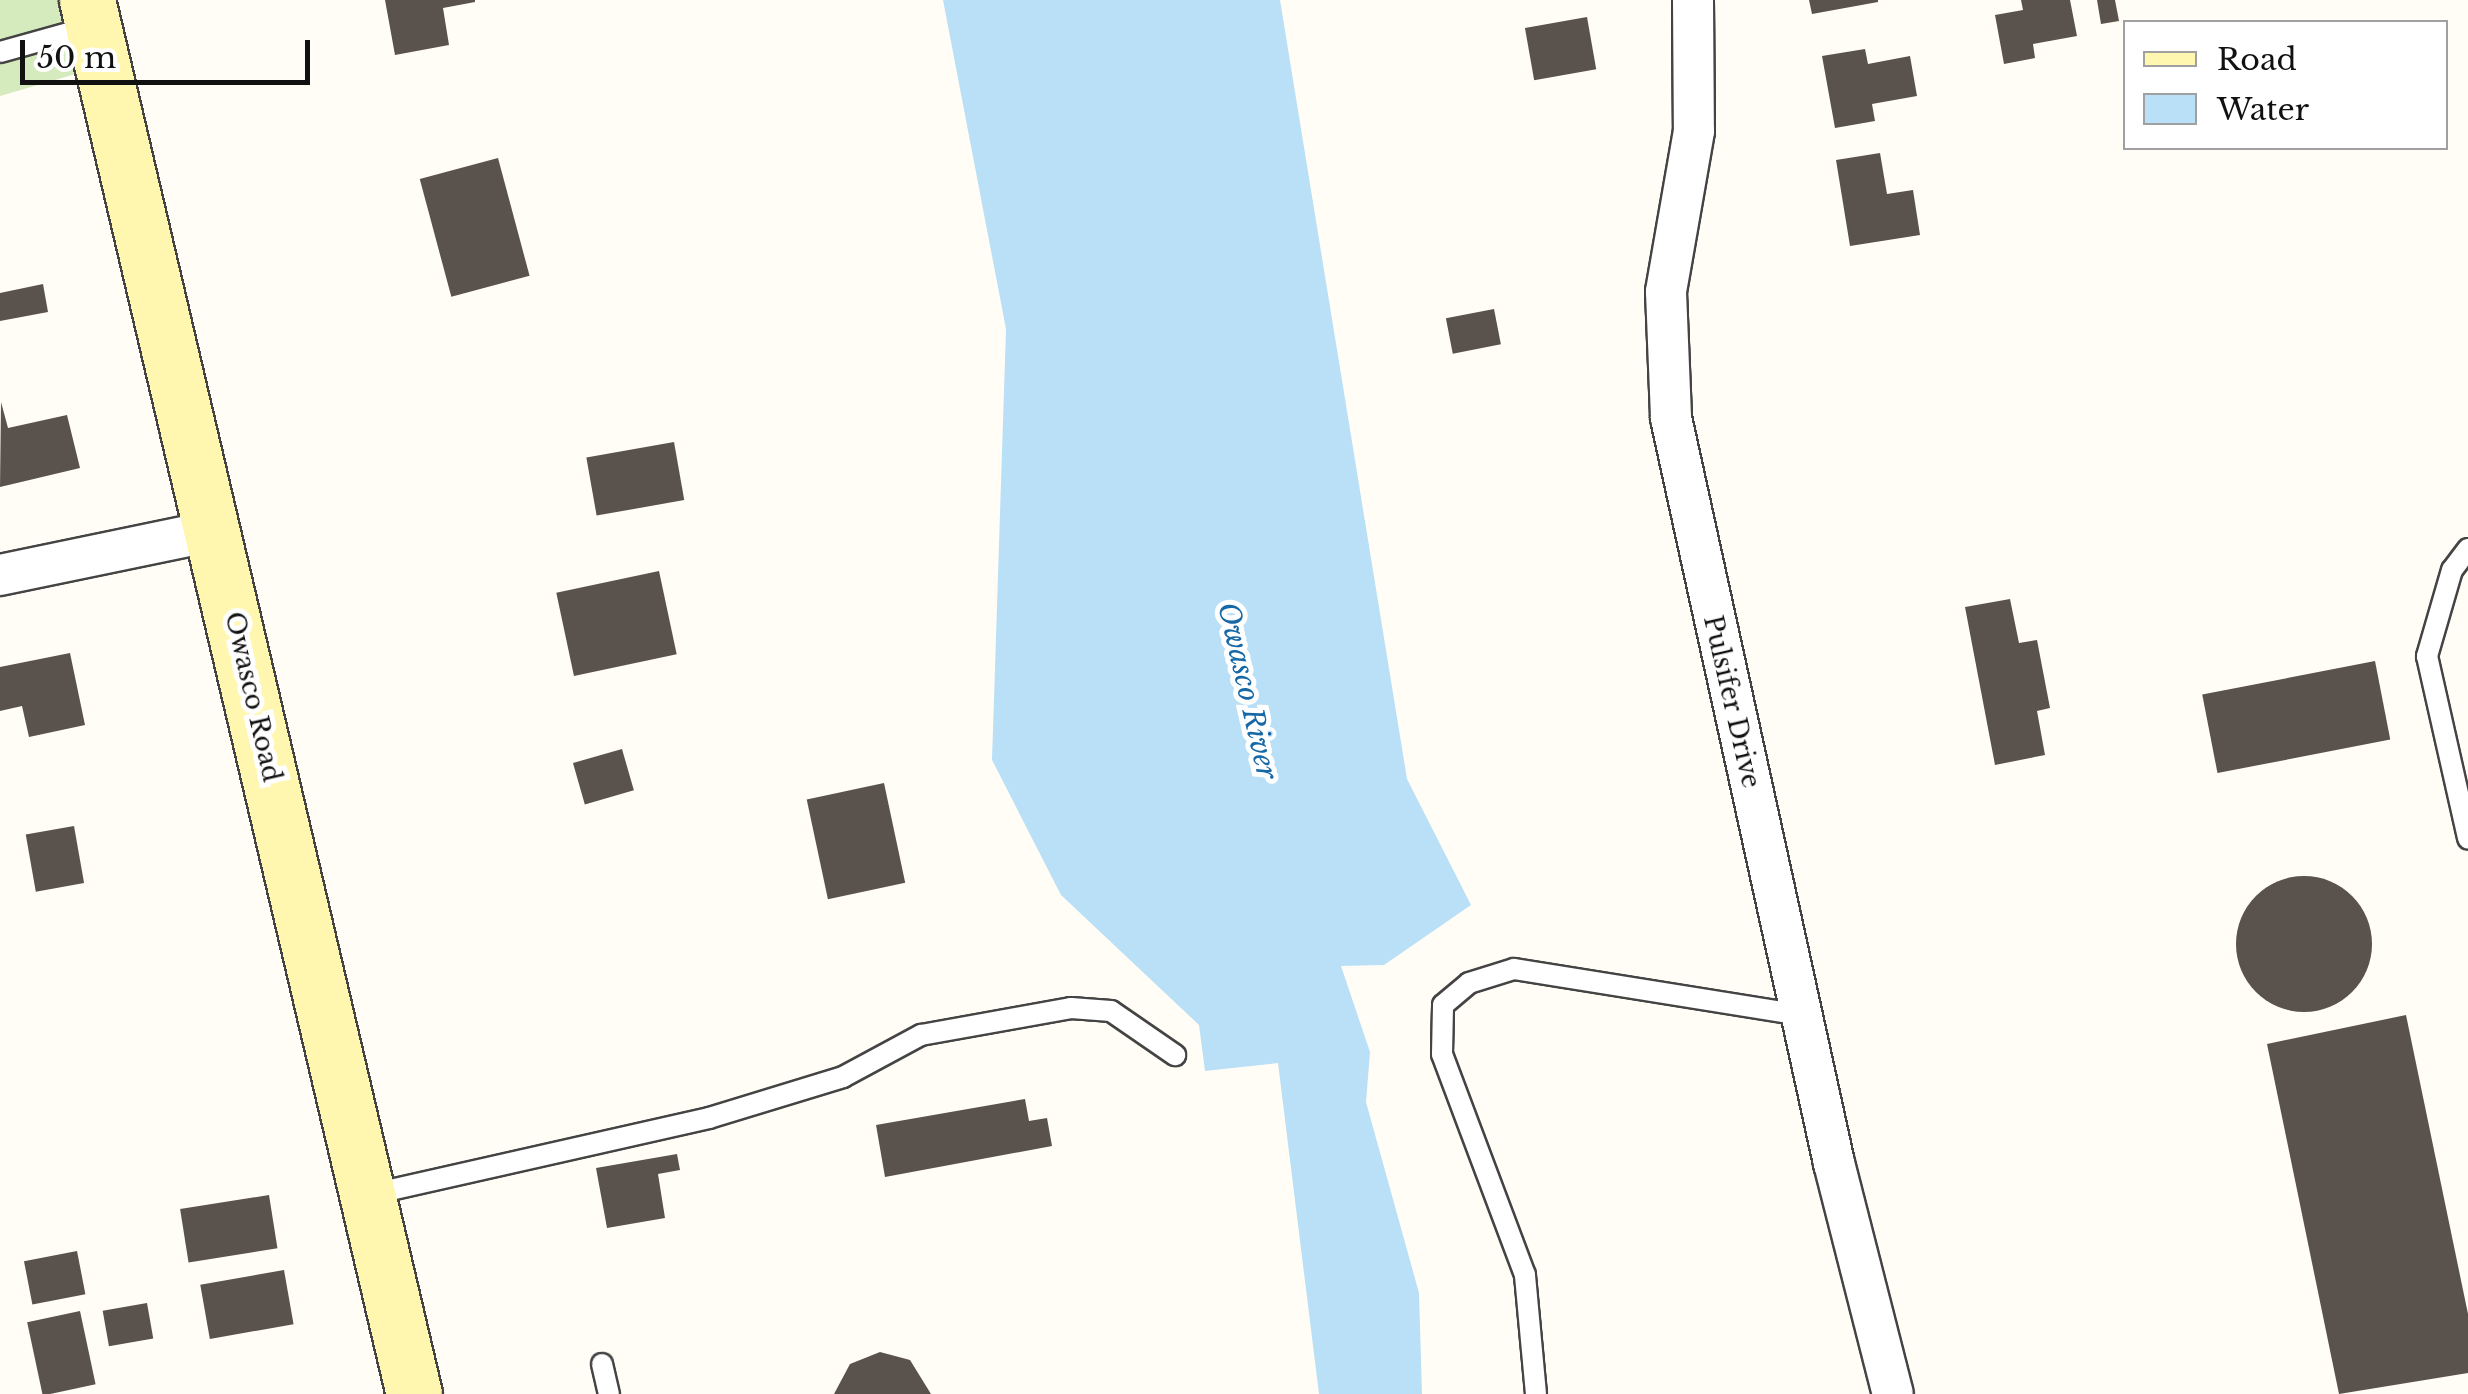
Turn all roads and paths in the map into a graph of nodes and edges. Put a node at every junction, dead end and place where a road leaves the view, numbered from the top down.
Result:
1 (1693, 0) edge
2 (90, 13) edge
3 (0, 52) edge
4 (213, 531) junction
5 (2468, 549) edge
6 (0, 575) edge
7 (2468, 838) edge
8 (1801, 1015) junction
9 (1175, 1054) dead end
10 (368, 1195) junction
11 (602, 1364) dead end
12 (414, 1394) edge
13 (610, 1394) edge
14 (1536, 1394) edge
15 (1893, 1394) edge

1 - 8 street, Pulsifer Drive
2 - 3 lane
2 - 4 main road, Owasco Road
4 - 6 street
4 - 10 main road, Owasco Road
5 - 7 lane
8 - 14 lane
8 - 15 street, Pulsifer Drive
9 - 10 lane
10 - 12 main road, Owasco Road
11 - 13 lane

